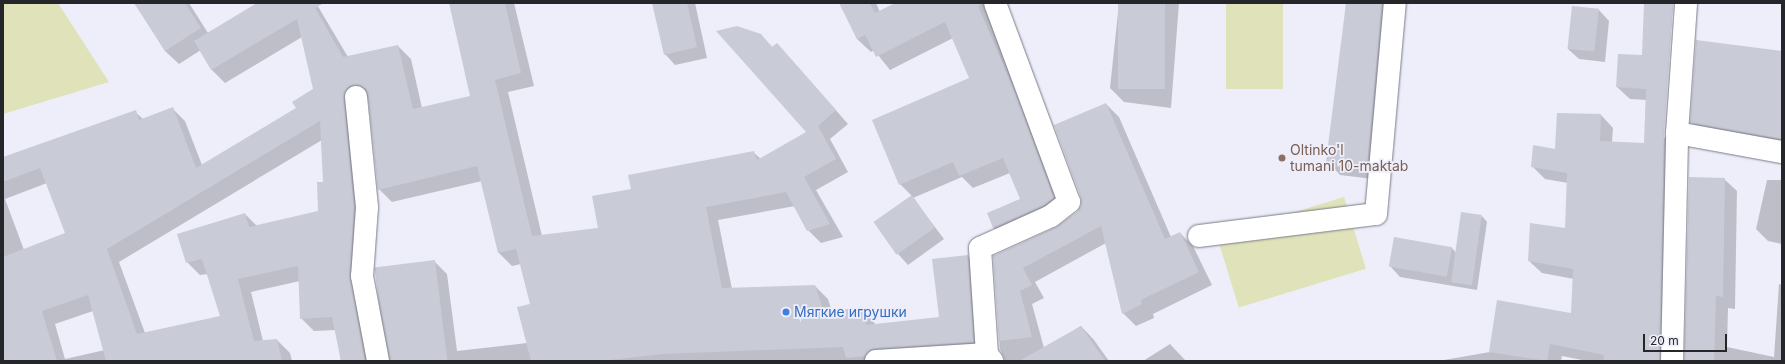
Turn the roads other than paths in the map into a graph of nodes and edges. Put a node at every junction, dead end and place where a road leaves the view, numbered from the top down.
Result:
1 (995, 3) edge
2 (1395, 3) edge
3 (1686, 3) edge
4 (356, 97) dead end
5 (1677, 133) junction
6 (1782, 152) edge
7 (1199, 236) dead end
8 (989, 357) edge
9 (378, 361) edge
10 (876, 361) edge
11 (1672, 361) edge

1 - 8 street
2 - 7 street
3 - 5 street
4 - 9 street
5 - 6 street
5 - 11 street
8 - 10 street

